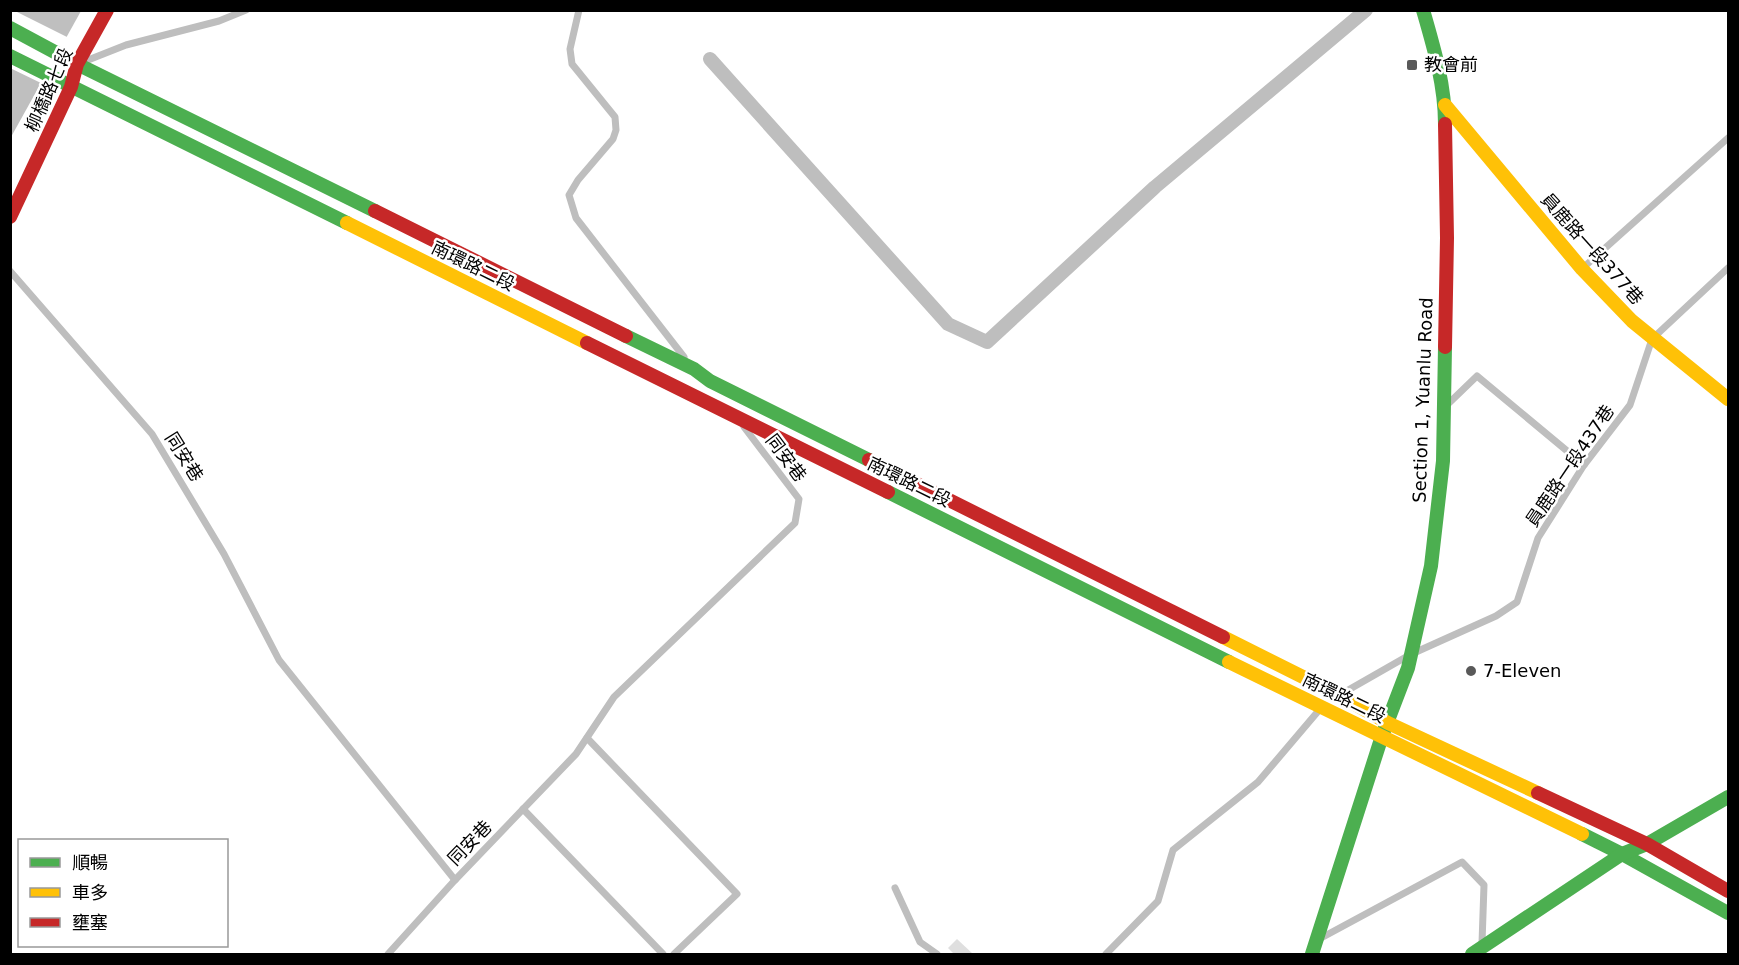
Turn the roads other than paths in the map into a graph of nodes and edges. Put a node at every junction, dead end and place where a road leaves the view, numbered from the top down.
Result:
1 (107, 10) edge
2 (246, 10) edge
3 (579, 10) edge
4 (1366, 10) edge
5 (1422, 10) edge
6 (10, 28) edge
7 (10, 56) edge
8 (710, 59) dead end
9 (77, 64) junction
10 (71, 87) junction
11 (1445, 105) junction
12 (1728, 138) edge
13 (10, 217) edge
14 (1582, 268) junction
15 (1728, 268) edge
16 (10, 271) edge
17 (1652, 339) junction
18 (694, 369) junction
19 (715, 393) dead end
20 (1728, 399) edge
21 (722, 400) dead end
22 (1444, 407) junction
23 (736, 416) junction
24 (1584, 465) junction
25 (1412, 654) junction
26 (1339, 695) junction
27 (1322, 708) junction
28 (1385, 729) junction
29 (587, 738) junction
30 (1728, 797) edge
31 (523, 809) junction
32 (1647, 844) junction
33 (1622, 854) junction
34 (455, 880) junction
35 (895, 888) dead end
36 (1728, 891) edge
37 (1728, 913) edge
38 (1316, 941) junction
39 (1479, 952) edge
40 (388, 954) edge
41 (663, 954) edge
42 (674, 954) edge
43 (937, 954) edge
44 (1106, 954) edge
45 (1311, 954) edge

1 - 9 street, 柳橋路七段
2 - 9 lane
3 - 18 lane
4 - 8 street
5 - 11 street, Section 1, Yuanlu Road
6 - 9 street, 南環路二段
7 - 10 street, 南環路二段
9 - 10 street, 柳橋路七段
9 - 18 street, 南環路二段
10 - 13 street, 柳橋路七段
10 - 23 street, 南環路二段
11 - 14 street, 員鹿路一段377巷
11 - 22 street, Section 1, Yuanlu Road
12 - 14 lane
14 - 17 street, 員鹿路一段377巷
15 - 17 lane
16 - 34 lane, 同安巷
17 - 20 street, 員鹿路一段377巷
17 - 24 lane, 員鹿路一段437巷
18 - 19 lane
18 - 26 street, 南環路二段
21 - 23 lane, 同安巷
22 - 24 lane
22 - 25 street, Section 1, Yuanlu Road
23 - 27 street, 南環路二段
23 - 29 lane, 同安巷
24 - 25 lane, 員鹿路一段437巷
25 - 26 lane, 員鹿路一段437巷
25 - 28 street, Section 1, Yuanlu Road
26 - 28 street, 南環路二段
27 - 28 street, 南環路二段
27 - 44 lane
28 - 32 street, 南環路二段
28 - 33 street, 南環路二段
28 - 38 street, Section 1, Yuanlu Road
29 - 31 lane, 同安巷
29 - 42 lane
30 - 32 street
31 - 34 lane, 同安巷
31 - 41 lane
32 - 33 street
32 - 36 street, 南環路二段
33 - 37 street, 南環路二段
33 - 39 street
34 - 40 lane, 同安巷
35 - 43 lane
38 - 39 lane
38 - 45 street, Section 1, Yuanlu Road

